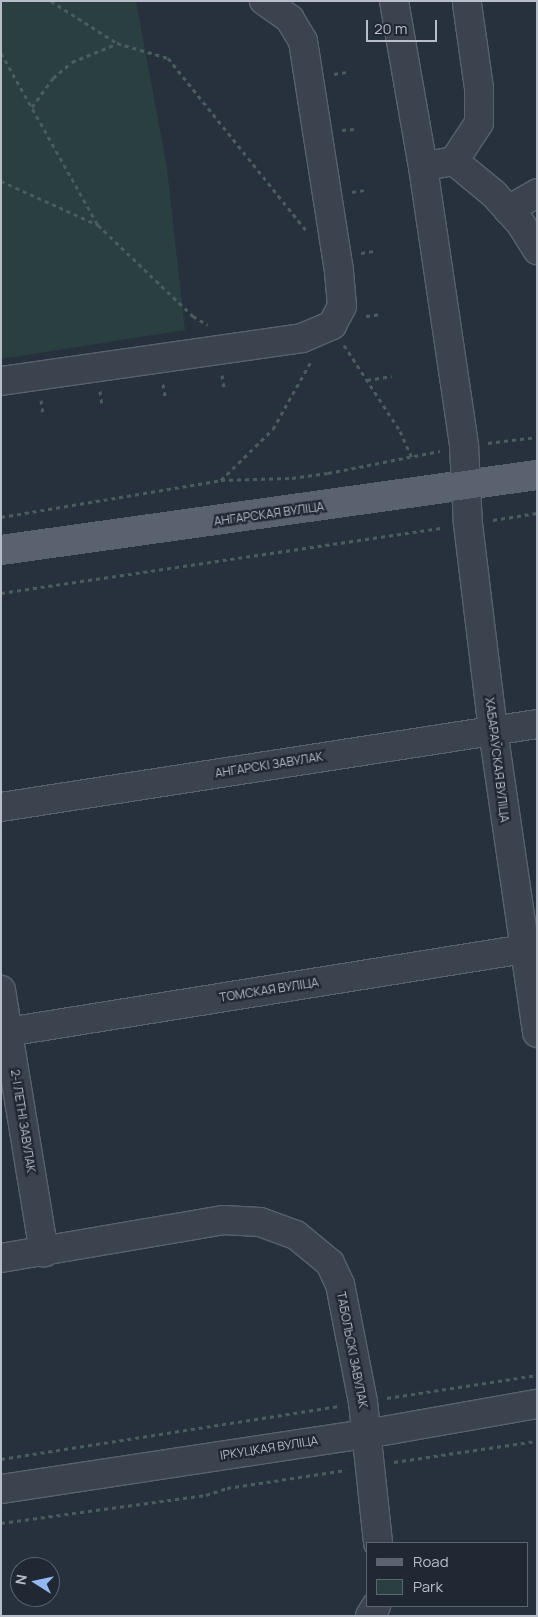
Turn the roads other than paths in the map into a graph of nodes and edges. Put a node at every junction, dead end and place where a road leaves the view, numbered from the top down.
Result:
1 (264, 1) edge
2 (394, 1) edge
3 (467, 4) dead end
4 (454, 161) junction
5 (423, 167) junction
6 (537, 193) edge
7 (508, 210) junction
8 (537, 250) edge
9 (1, 381) edge
10 (537, 475) edge
11 (464, 486) junction
12 (1, 550) edge
13 (537, 724) edge
14 (493, 730) junction
15 (1, 807) edge
16 (529, 949) edge
17 (1, 990) edge
18 (5, 1032) edge
19 (537, 1033) edge
20 (44, 1252) junction
21 (1, 1258) edge
22 (537, 1404) edge
23 (366, 1434) junction
24 (1, 1490) edge
25 (378, 1542) edge

1 - 9 street
2 - 5 street, ХАБАРАЎСКАЯ ВУЛІЦА
3 - 4 street
4 - 5 street
4 - 7 street
5 - 11 street, ХАБАРАЎСКАЯ ВУЛІЦА
6 - 7 street
7 - 8 street
10 - 11 main road, АНГАРСКАЯ ВУЛІЦА
11 - 12 main road, АНГАРСКАЯ ВУЛІЦА
11 - 14 street, ХАБАРАЎСКАЯ ВУЛІЦА
13 - 14 street, АНГАРСКІ ЗАВУЛАК
14 - 15 street, АНГАРСКІ ЗАВУЛАК
14 - 16 street, ХАБАРАЎСКАЯ ВУЛІЦА
16 - 18 street, ТОМСКАЯ ВУЛІЦА
16 - 19 street, ХАБАРАЎСКАЯ ВУЛІЦА
17 - 18 street, 2-І ЛЕТНІ ЗАВУЛАК
18 - 20 street, 2-І ЛЕТНІ ЗАВУЛАК
20 - 21 street, ТАБОЛЬСКІ ЗАВУЛАК
20 - 23 street, ТАБОЛЬСКІ ЗАВУЛАК
22 - 23 street, ІРКУЦКАЯ ВУЛІЦА
23 - 24 street, ІРКУЦКАЯ ВУЛІЦА
23 - 25 street, ТАБОЛЬСКІ ЗАВУЛАК

